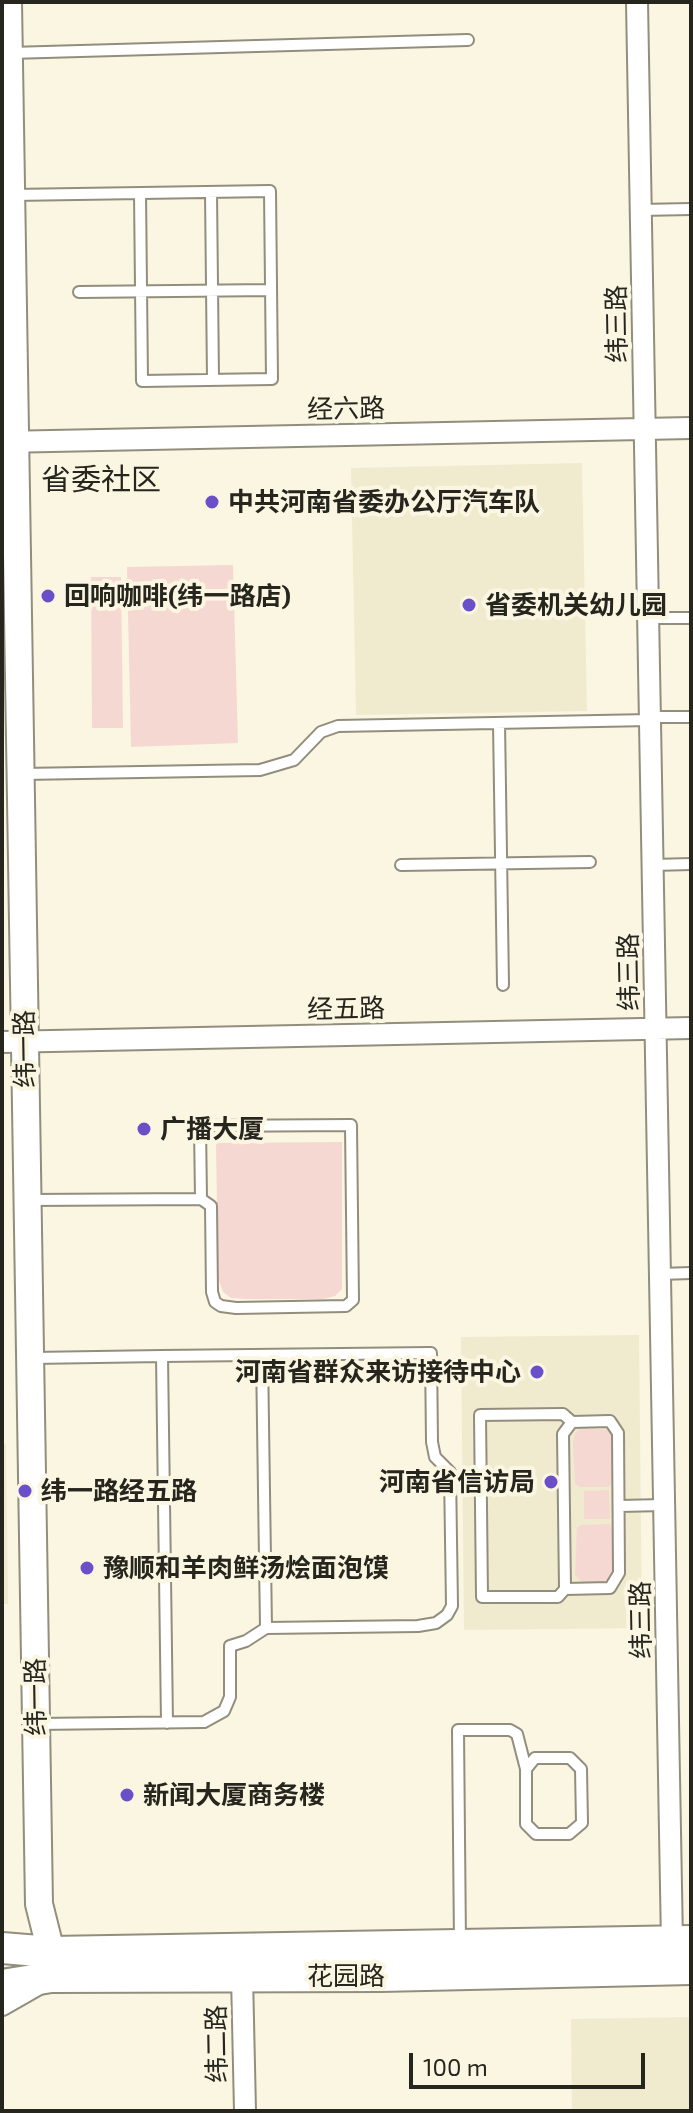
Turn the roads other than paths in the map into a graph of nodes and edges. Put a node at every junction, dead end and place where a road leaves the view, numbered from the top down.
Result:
1 (8, 2) edge
2 (637, 2) edge
3 (468, 40) dead end
4 (9, 53) junction
5 (6, 144) edge
6 (211, 192) junction
7 (140, 193) junction
8 (11, 195) junction
9 (691, 209) edge
10 (640, 210) junction
11 (271, 290) junction
12 (212, 291) junction
13 (79, 292) dead end
14 (141, 292) junction
15 (213, 380) junction
16 (691, 428) edge
17 (645, 429) junction
18 (9, 442) edge
19 (648, 618) junction
20 (691, 618) edge
21 (691, 717) edge
22 (650, 719) junction
23 (499, 723) junction
24 (18, 770) junction
25 (590, 862) dead end
26 (501, 864) junction
27 (691, 864) edge
28 (401, 865) dead end
29 (653, 865) junction
30 (503, 985) dead end
31 (656, 1028) junction
32 (691, 1028) edge
33 (14, 1042) edge
34 (201, 1199) junction
35 (28, 1200) junction
36 (691, 1273) edge
37 (660, 1274) junction
38 (262, 1355) junction
39 (162, 1356) junction
40 (30, 1358) junction
41 (572, 1422) junction
42 (664, 1505) junction
43 (619, 1506) junction
44 (565, 1589) junction
45 (266, 1628) junction
46 (167, 1723) junction
47 (36, 1724) junction
48 (526, 1769) junction
49 (2, 1935) edge
50 (682, 1941) edge
51 (460, 1945) junction
52 (2, 1948) edge
53 (2, 1957) edge
54 (51, 1964) junction
55 (691, 1969) edge
56 (2, 1975) edge
57 (242, 1976) junction
58 (2, 1985) edge
59 (2, 2005) edge
60 (245, 2111) edge

1 - 4 street, 纬一路
2 - 10 street, 纬三路
3 - 4 lane
4 - 5 street, 纬一路
5 - 8 street, 纬一路
6 - 7 lane
6 - 11 lane
6 - 12 lane
7 - 8 lane
7 - 14 lane
8 - 18 street, 纬一路
9 - 10 lane
10 - 17 street, 纬三路
11 - 12 lane
11 - 15 lane
12 - 14 lane
12 - 15 lane
13 - 14 lane
14 - 15 lane
16 - 17 street, 经六路
17 - 18 street, 经六路
17 - 19 street, 纬三路
18 - 24 street, 纬一路
19 - 20 lane
19 - 22 street, 纬三路
21 - 22 lane
22 - 23 lane
22 - 29 street, 纬三路
23 - 24 lane
23 - 26 lane
24 - 33 street, 纬一路
25 - 26 lane
26 - 28 lane
26 - 30 lane
27 - 29 lane
29 - 31 street, 纬三路
31 - 32 street, 经五路
31 - 33 street, 经五路
31 - 37 street, 纬三路
33 - 35 street, 纬一路
34 - 34 lane
34 - 35 lane
35 - 40 street, 纬一路
36 - 37 lane
37 - 42 street, 纬三路
38 - 39 lane
38 - 45 lane
38 - 45 lane
39 - 40 lane
39 - 46 lane
40 - 47 street, 纬一路
41 - 43 lane
41 - 44 lane
41 - 44 lane
42 - 43 lane
42 - 50 street, 纬三路
43 - 44 lane
45 - 46 lane
46 - 47 lane
47 - 54 street, 纬一路
48 - 48 lane
48 - 51 lane
49 - 54 street
50 - 51 main road, 花园路
51 - 54 main road, 花园路
52 - 54 main road, 花园路
53 - 54 main road
54 - 56 main road
54 - 57 main road, 花园路
54 - 58 main road, 花园路
54 - 59 street
55 - 57 main road, 花园路
57 - 60 street, 纬二路

